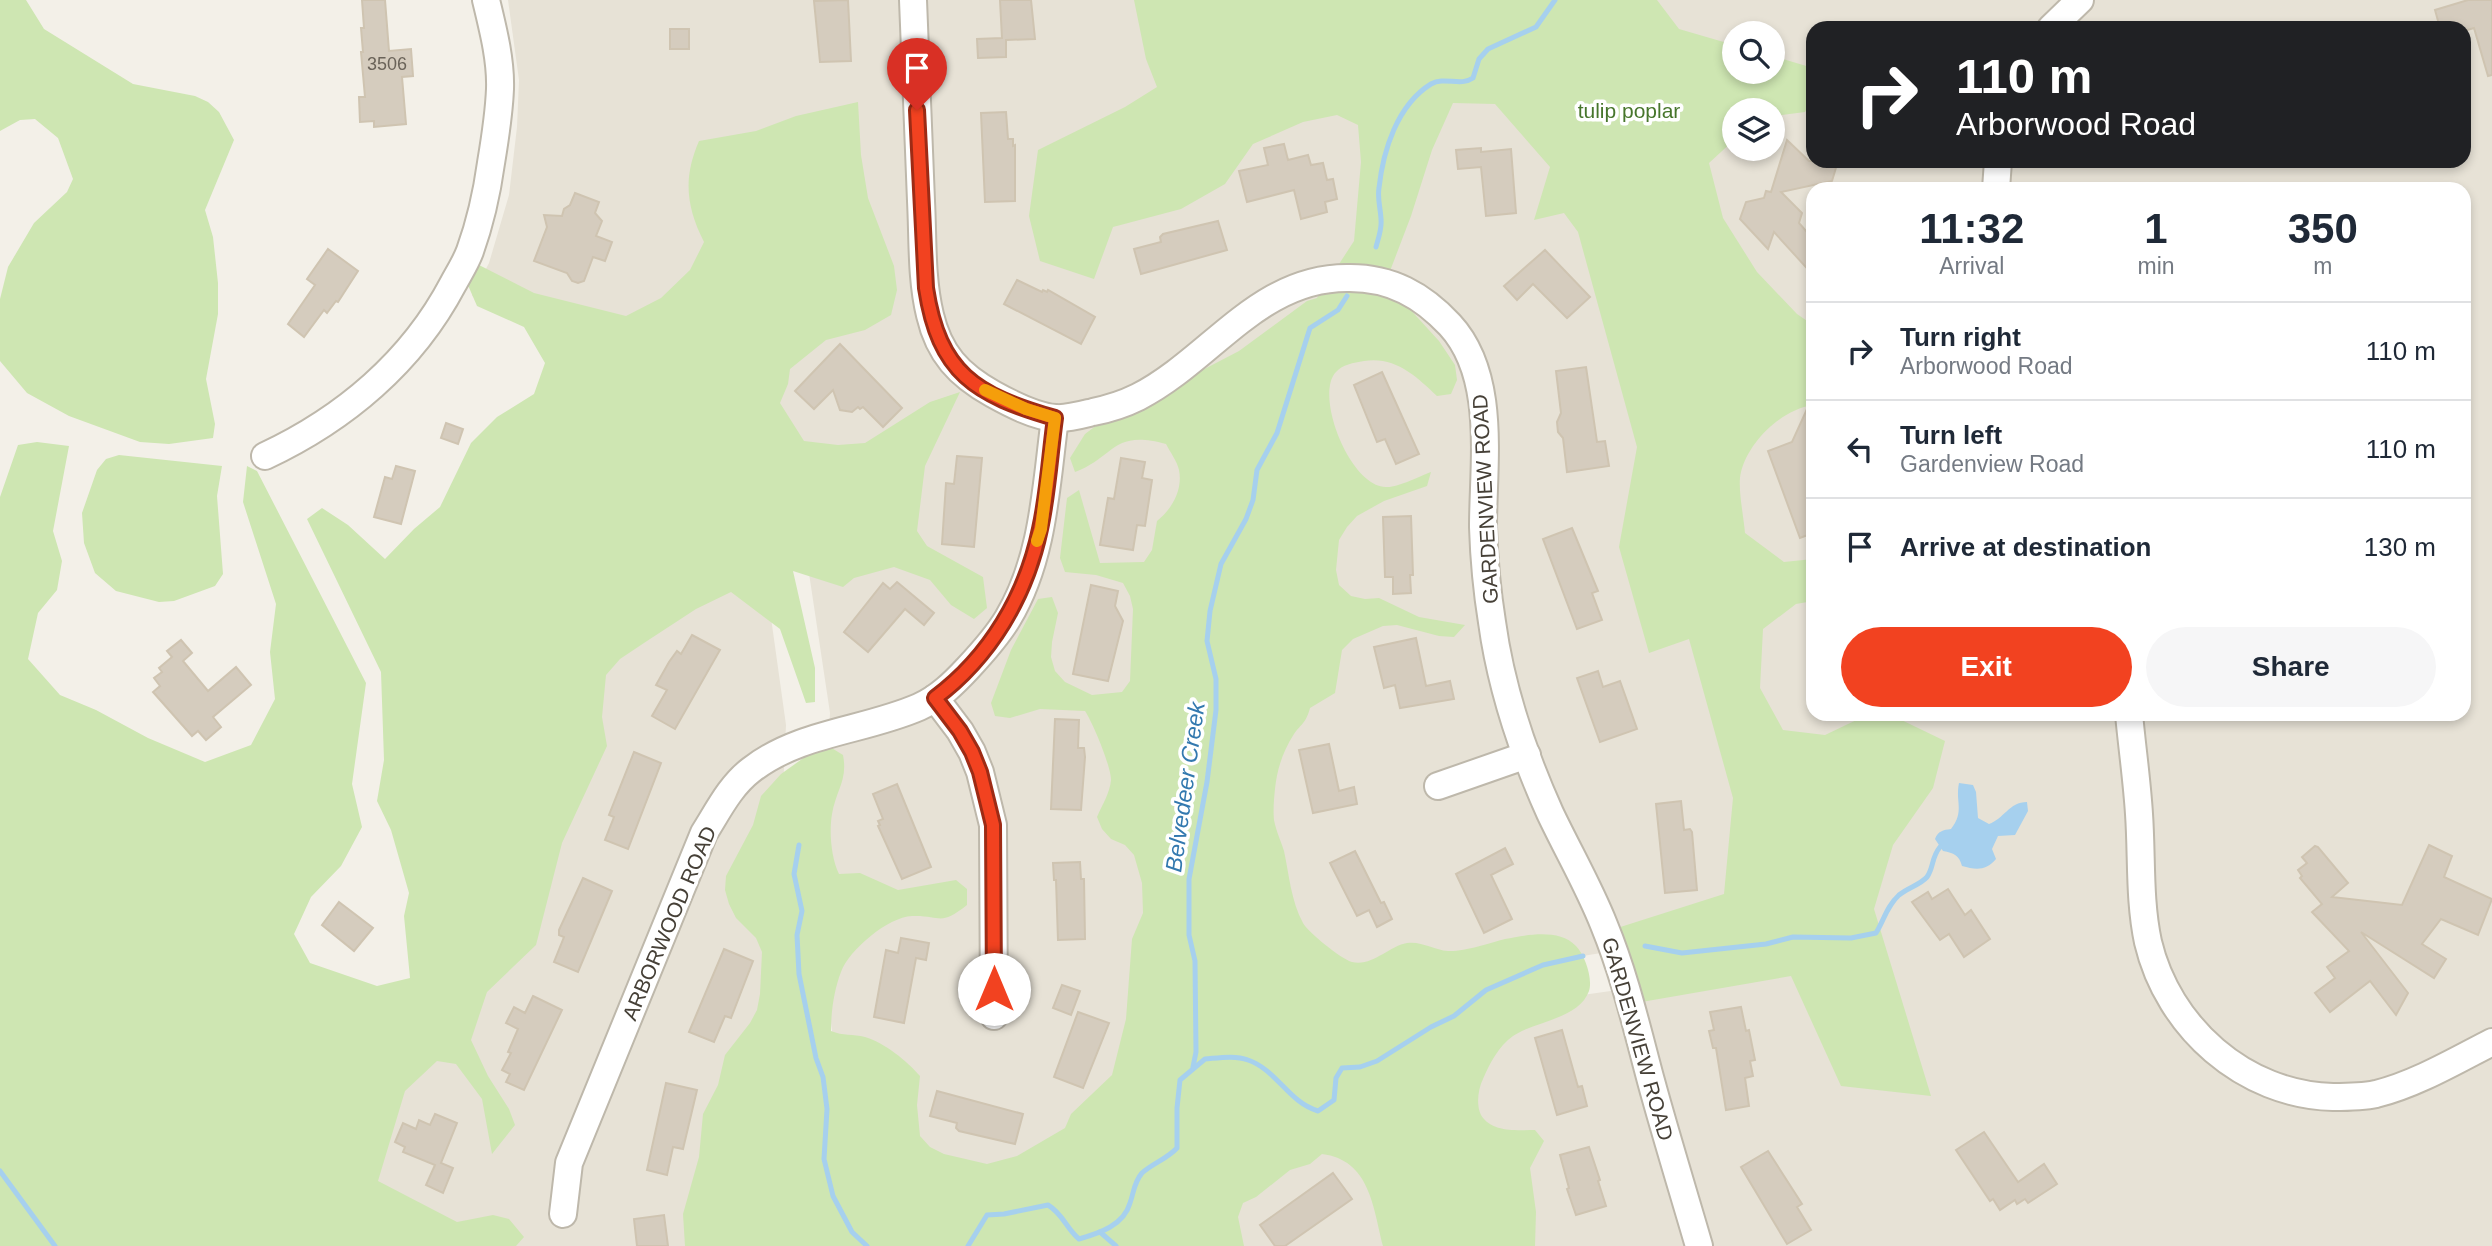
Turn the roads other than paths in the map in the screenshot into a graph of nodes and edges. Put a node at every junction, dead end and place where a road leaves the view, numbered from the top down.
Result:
1 (486, 0) edge
2 (913, 0) edge
3 (2080, 0) edge
4 (2058, 21) edge
5 (1055, 418) junction
6 (265, 456) dead end
7 (935, 698) junction
8 (2130, 721) edge
9 (1527, 755) junction
10 (1438, 786) dead end
11 (994, 1016) dead end
12 (2492, 1042) edge
13 (563, 1214) dead end
14 (1699, 1246) edge

1 - 6 street
2 - 5 street, GARDENVIEW ROAD
3 - 4 street
5 - 7 street, ARBORWOOD ROAD
5 - 9 street, GARDENVIEW ROAD
7 - 11 street
7 - 13 street, ARBORWOOD ROAD
8 - 12 street
9 - 10 street
9 - 14 street, GARDENVIEW ROAD

